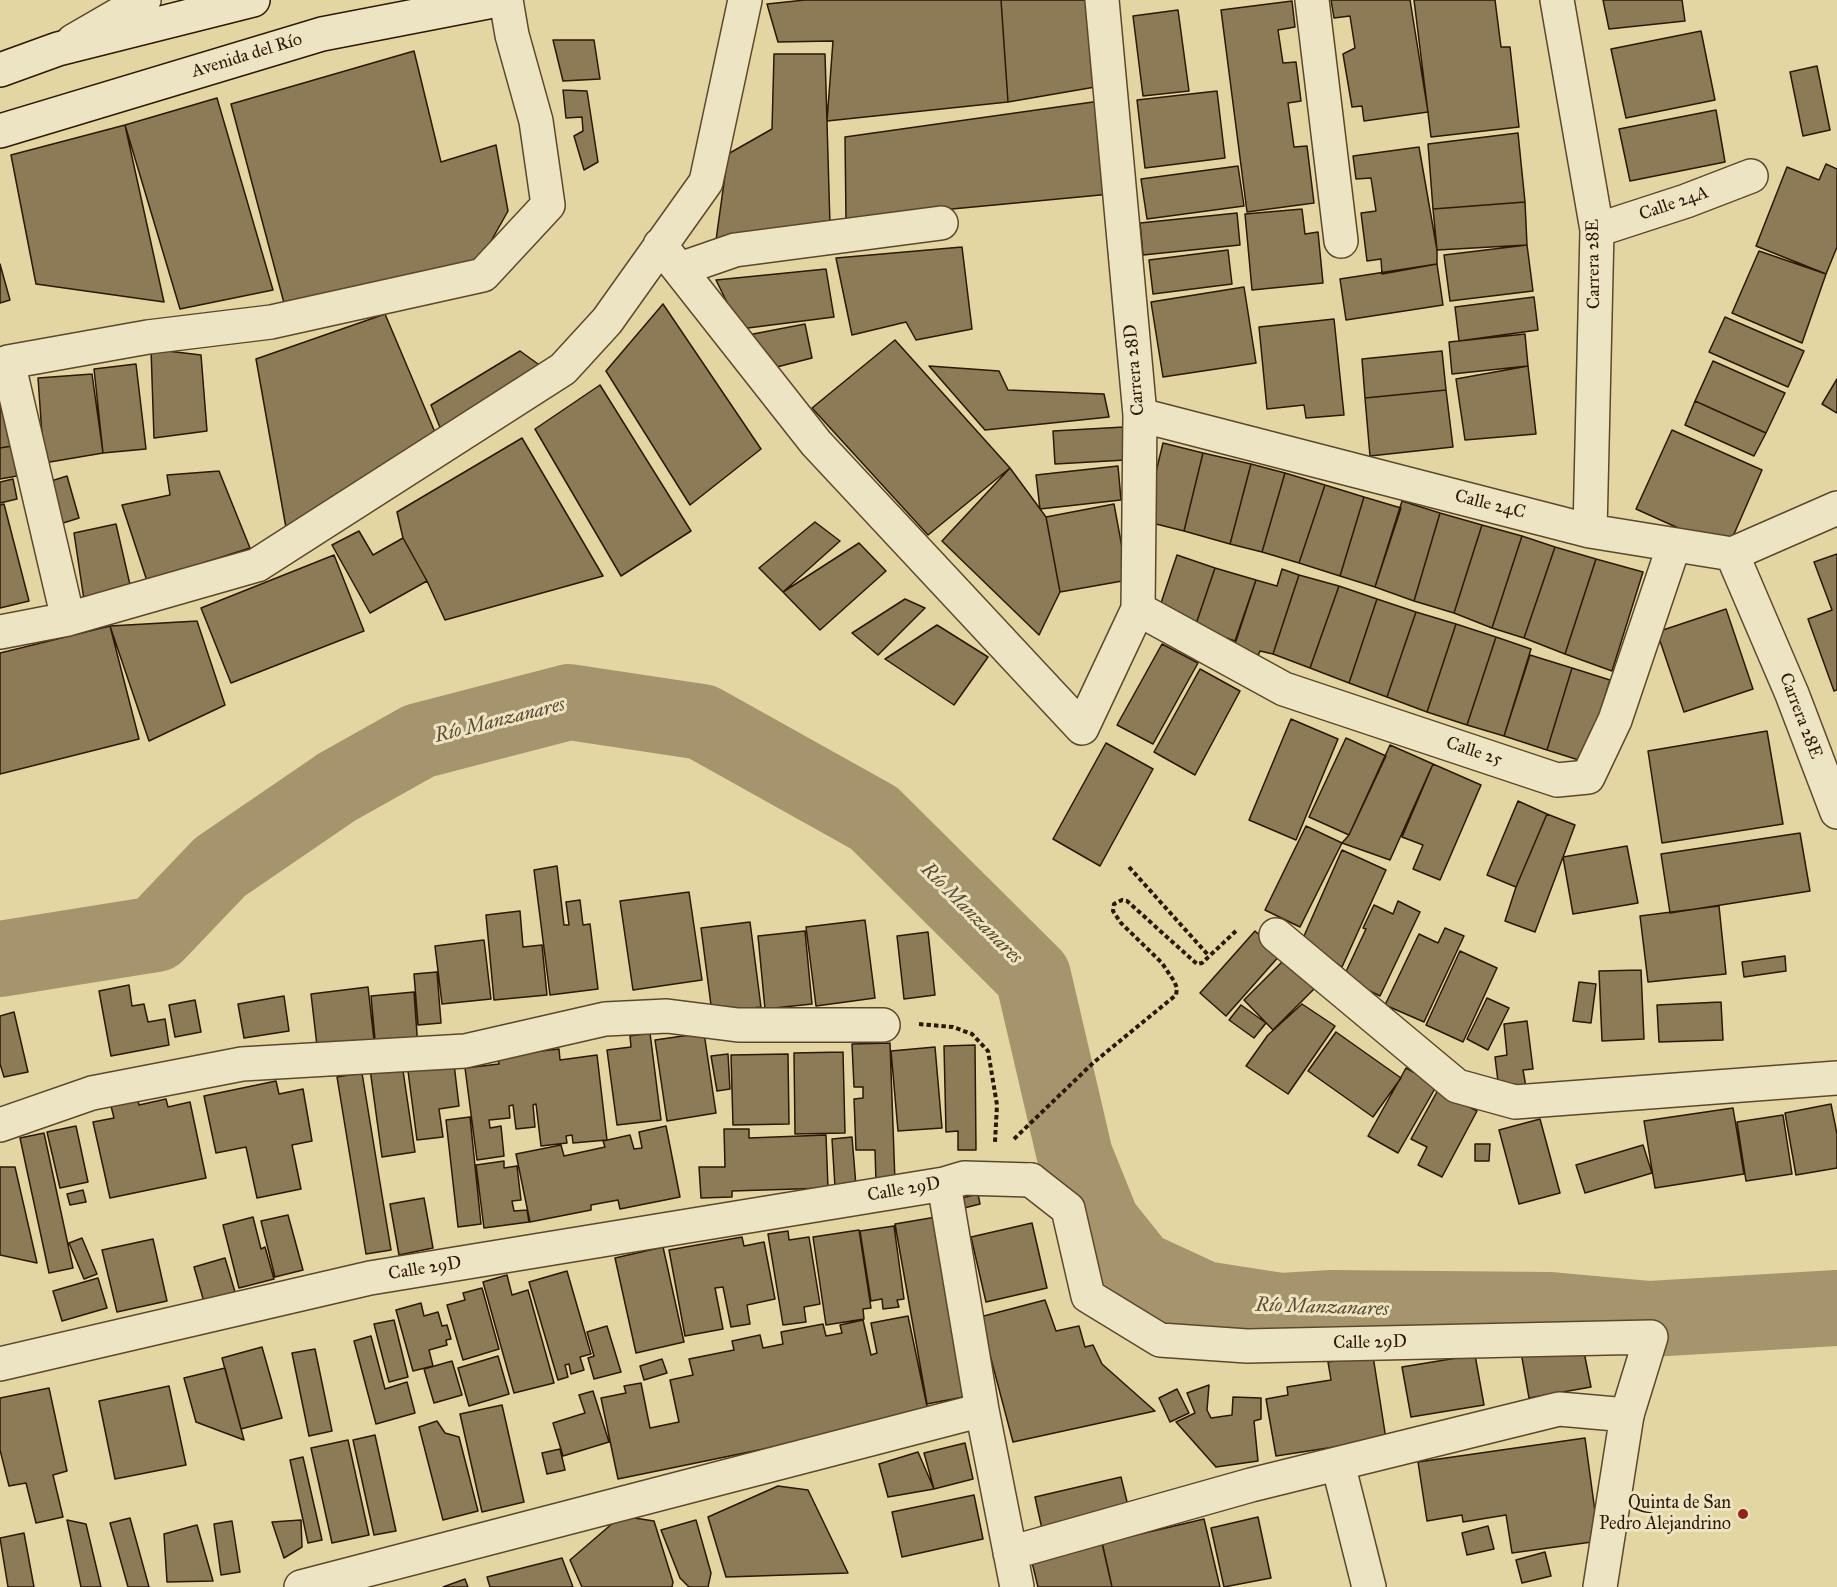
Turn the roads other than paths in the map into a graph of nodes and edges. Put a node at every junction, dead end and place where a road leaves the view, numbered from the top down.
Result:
1 (144, 0) edge
2 (253, 0) edge
3 (498, 0) edge
4 (506, 0) edge
5 (746, 0) edge
6 (1102, 0) edge
7 (1312, 0) edge
8 (1557, 0) edge
9 (58, 49) junction
10 (0, 70) edge
11 (0, 131) edge
12 (1750, 176) dead end
13 (941, 223) dead end
14 (1597, 230) junction
15 (1341, 241) dead end
16 (670, 257) junction
17 (1140, 415) junction
18 (1837, 508) edge
19 (1590, 531) junction
20 (1674, 545) junction
21 (1732, 555) junction
22 (1138, 609) junction
23 (68, 619) junction
24 (0, 632) edge
25 (1837, 812) edge
26 (1276, 935) road end
27 (883, 1025) road end
28 (1837, 1078) edge
29 (0, 1125) edge
30 (944, 1184) junction
31 (0, 1364) edge
32 (982, 1410) junction
33 (1627, 1415) junction
34 (1338, 1464) junction
35 (1010, 1553) junction
36 (301, 1587) edge
37 (1017, 1587) edge
38 (1369, 1587) edge
39 (1600, 1587) edge

1 - 9 street
2 - 9 street
3 - 11 street, Avenida del Río
4 - 23 street
5 - 16 street
6 - 17 street, Carrera 28D
7 - 15 street
8 - 14 street, Carrera 28E
9 - 10 street
12 - 14 street, Calle 24A
13 - 16 street
14 - 19 street, Carrera 28E
16 - 22 street, Carrera 28D
16 - 23 street
17 - 19 street, Calle 24C
17 - 22 street, Carrera 28D
18 - 21 street
19 - 20 street, Calle 24C
20 - 21 street, Calle 24C
20 - 22 street, Calle 25
21 - 25 street, Carrera 28E
23 - 24 street
26 - 28 street
27 - 29 street
30 - 31 street, Calle 29D
30 - 32 street
30 - 33 street, Calle 29D
32 - 35 street
32 - 36 street
33 - 34 street
33 - 39 street
34 - 35 street
34 - 38 street
35 - 37 street

